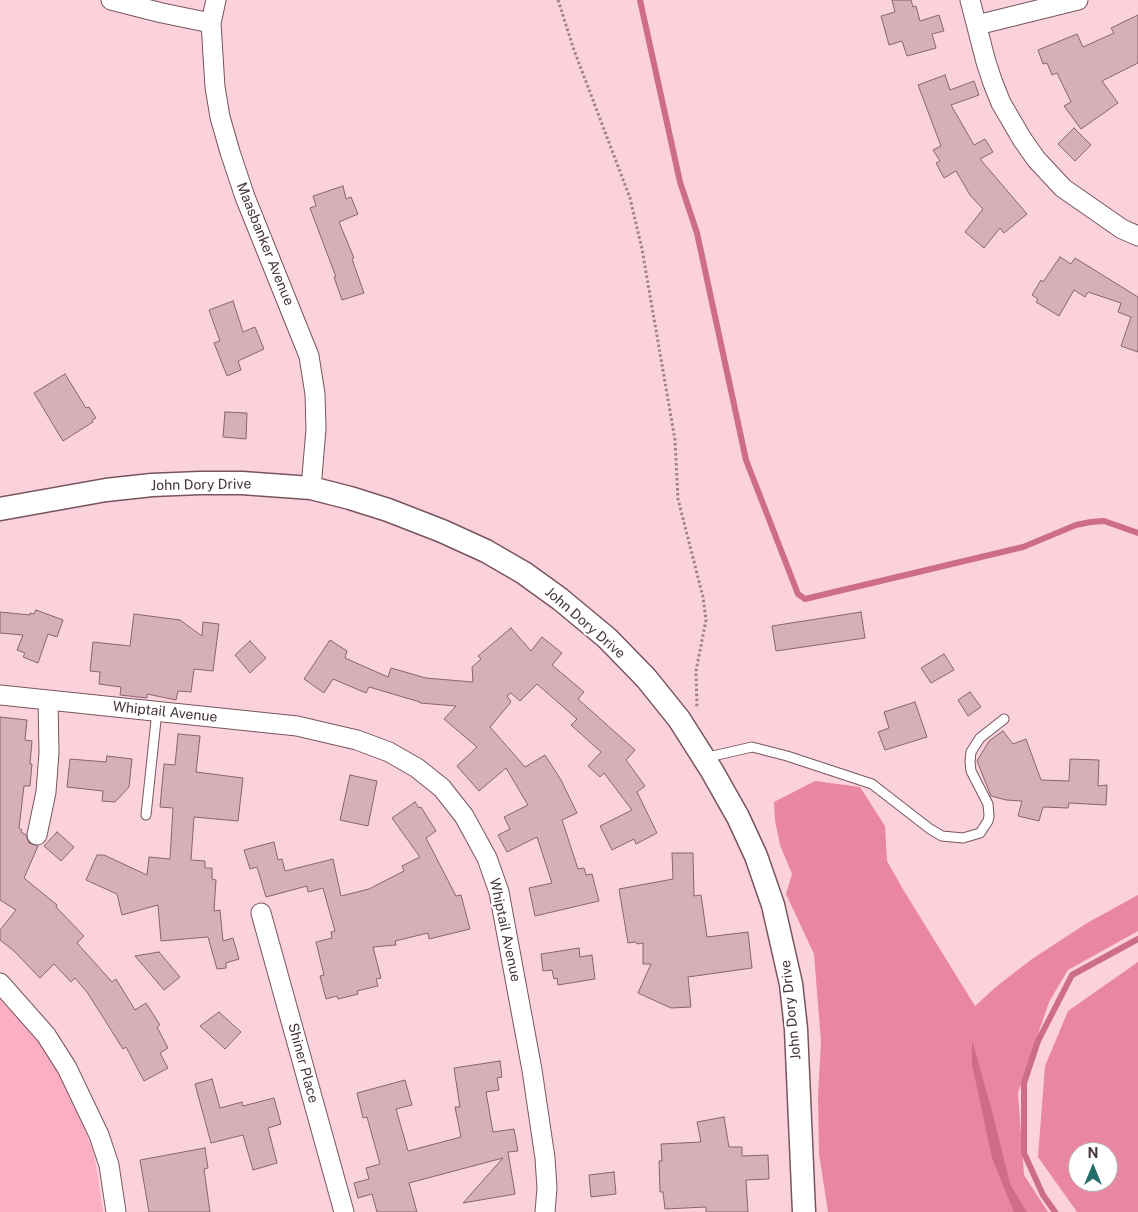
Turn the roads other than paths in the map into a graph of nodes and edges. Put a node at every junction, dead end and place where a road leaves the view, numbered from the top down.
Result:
1 (111, 0) edge
2 (216, 0) edge
3 (970, 0) edge
4 (1078, 0) edge
5 (211, 23) junction
6 (978, 25) junction
7 (1138, 236) edge
8 (311, 488) junction
9 (0, 509) edge
10 (0, 695) edge
11 (48, 700) junction
12 (157, 712) junction
13 (1004, 719) dead end
14 (704, 758) junction
15 (146, 815) dead end
16 (37, 835) dead end
17 (262, 913) dead end
18 (0, 983) edge
19 (116, 1212) edge
20 (344, 1212) edge
21 (545, 1212) edge
22 (804, 1212) edge

1 - 5 street
2 - 5 street, Maasbanker Avenue
3 - 6 street
4 - 6 street
5 - 8 street, Maasbanker Avenue
6 - 7 street
8 - 9 street, John Dory Drive
8 - 14 street, John Dory Drive
10 - 11 street, Whiptail Avenue
11 - 12 street, Whiptail Avenue
11 - 16 street
12 - 15 lane
12 - 21 street, Whiptail Avenue
13 - 14 lane
14 - 22 street, John Dory Drive
17 - 20 street, Shiner Place
18 - 19 street

